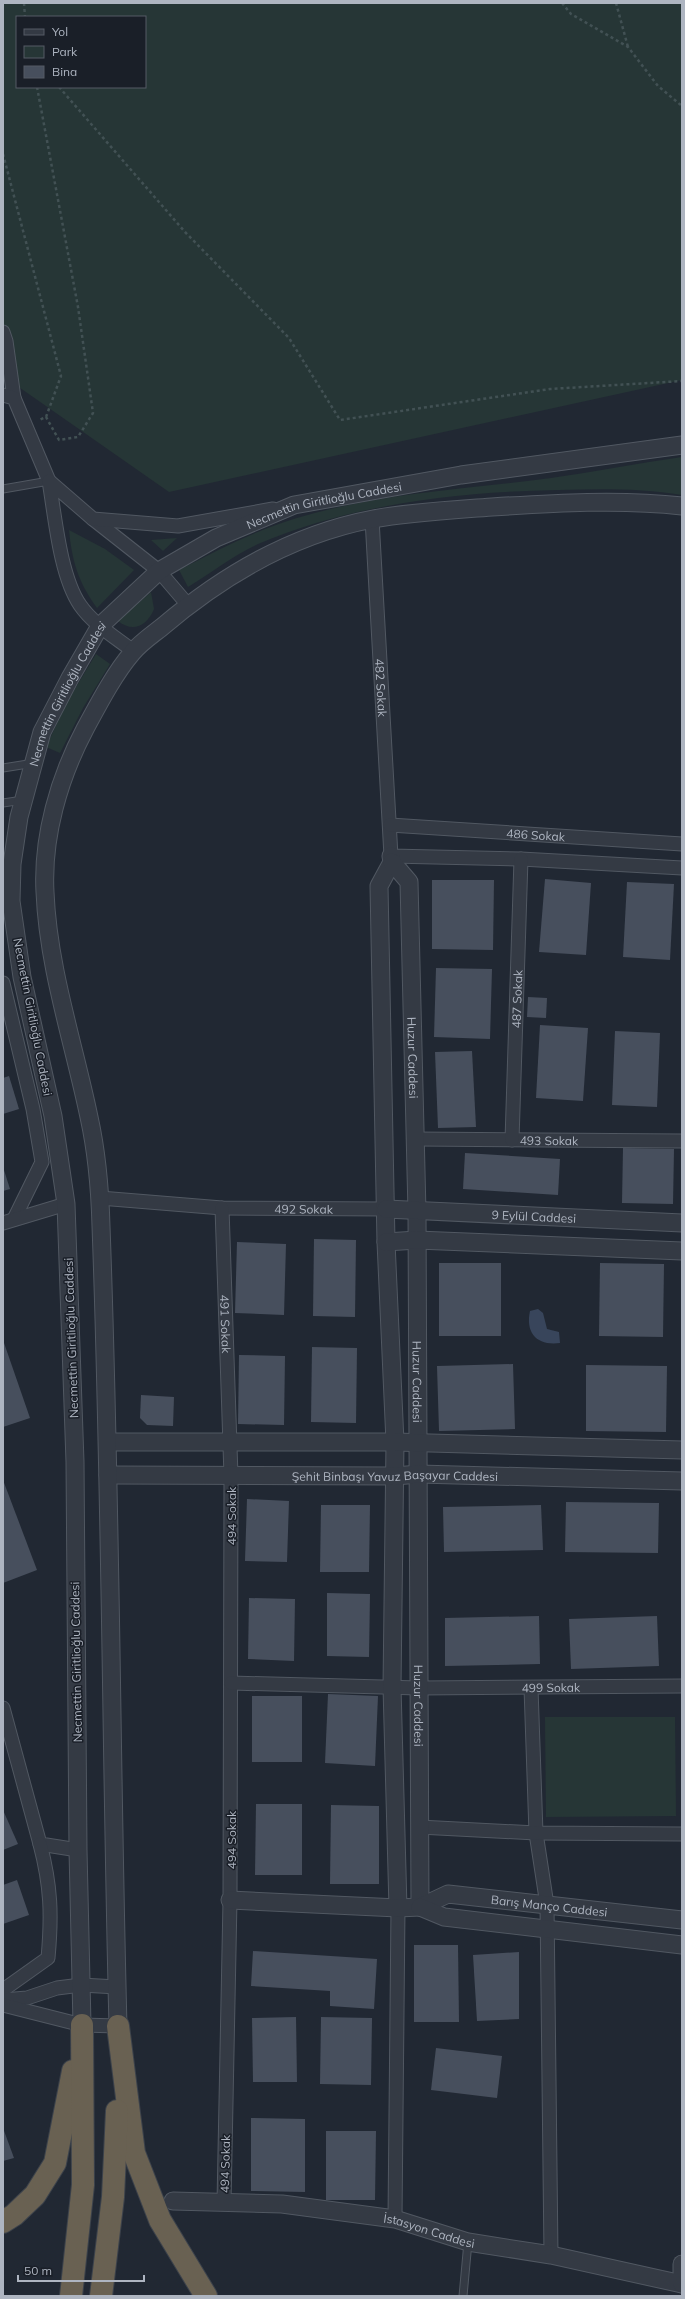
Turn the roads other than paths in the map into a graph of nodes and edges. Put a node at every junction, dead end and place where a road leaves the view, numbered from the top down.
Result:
1 (3, 332) edge
2 (9, 396) edge
3 (682, 436) edge
4 (682, 445) edge
5 (626, 453) junction
6 (49, 481) junction
7 (3, 489) edge
8 (294, 505) junction
9 (682, 506) edge
10 (372, 519) junction
11 (93, 520) junction
12 (159, 571) junction
13 (188, 605) junction
14 (100, 626) junction
15 (133, 651) junction
16 (34, 762) junction
17 (3, 768) edge
18 (24, 800) junction
19 (3, 803) edge
20 (390, 825) junction
21 (682, 844) edge
22 (392, 859) junction
23 (521, 859) junction
24 (682, 868) edge
25 (7, 901) edge
26 (3, 983) edge
27 (416, 1139) junction
28 (512, 1140) junction
29 (682, 1141) edge
30 (100, 1198) junction
31 (66, 1204) junction
32 (222, 1208) junction
33 (386, 1209) junction
34 (418, 1212) junction
35 (9, 1221) edge
36 (682, 1223) edge
37 (417, 1240) junction
38 (386, 1242) junction
39 (682, 1251) edge
40 (229, 1441) junction
41 (108, 1442) junction
42 (395, 1442) junction
43 (419, 1444) junction
44 (682, 1450) edge
45 (419, 1474) junction
46 (108, 1475) junction
47 (231, 1476) junction
48 (395, 1476) junction
49 (682, 1481) edge
50 (231, 1683) junction
51 (682, 1686) edge
52 (392, 1687) junction
53 (419, 1688) junction
54 (531, 1688) junction
55 (3, 1708) edge
56 (420, 1827) junction
57 (536, 1834) junction
58 (682, 1834) edge
59 (40, 1844) junction
60 (78, 1850) junction
61 (230, 1900) junction
62 (547, 1905) junction
63 (420, 1907) junction
64 (398, 1908) junction
65 (682, 1920) edge
66 (548, 1930) junction
67 (682, 1945) edge
68 (81, 1985) junction
69 (117, 1987) junction
70 (3, 1990) edge
71 (3, 2000) edge
72 (3, 2005) edge
73 (82, 2025) junction
74 (118, 2026) junction
75 (173, 2201) dead end
76 (224, 2203) junction
77 (395, 2219) junction
78 (3, 2222) edge
79 (468, 2242) junction
80 (551, 2255) junction
81 (682, 2264) edge
82 (682, 2284) edge
83 (71, 2296) edge
84 (101, 2296) edge
85 (206, 2296) edge
86 (463, 2296) edge

1 - 2 street
2 - 6 street
3 - 5 street
4 - 5 street, Necmettin Giritlioğlu Caddesi
5 - 8 street, Necmettin Giritlioğlu Caddesi
6 - 7 lane
6 - 11 street
6 - 14 street
8 - 11 street
8 - 12 street, Necmettin Giritlioğlu Caddesi
9 - 10 street, Necmettin Giritlioğlu Caddesi
10 - 13 street, Necmettin Giritlioğlu Caddesi
10 - 20 street, 482 Sokak
11 - 12 street
12 - 13 street
12 - 14 street, Necmettin Giritlioğlu Caddesi
13 - 15 street, Necmettin Giritlioğlu Caddesi
14 - 15 street
14 - 16 street, Necmettin Giritlioğlu Caddesi
15 - 30 street, Necmettin Giritlioğlu Caddesi
16 - 17 lane
16 - 18 street, Necmettin Giritlioğlu Caddesi
18 - 19 lane
18 - 25 street, Necmettin Giritlioğlu Caddesi
20 - 21 street, 486 Sokak
20 - 22 street, 482 Sokak
22 - 23 street, 486 Sokak
22 - 27 street, Huzur Caddesi
22 - 33 street, Huzur Caddesi
23 - 24 street, 486 Sokak
23 - 28 street, 487 Sokak
25 - 31 street, Necmettin Giritlioğlu Caddesi
26 - 35 street
27 - 28 street, 493 Sokak
27 - 34 street, Huzur Caddesi
28 - 29 street, 493 Sokak
30 - 32 street, 492 Sokak
30 - 41 street, Necmettin Giritlioğlu Caddesi
31 - 35 street
31 - 60 street, Necmettin Giritlioğlu Caddesi
32 - 33 street, 492 Sokak
32 - 40 street, 491 Sokak
33 - 34 street, 9 Eylül Caddesi
33 - 38 street, Huzur Caddesi
34 - 36 street, 9 Eylül Caddesi
34 - 37 street, Huzur Caddesi
37 - 38 street
37 - 39 street
37 - 43 street, Huzur Caddesi
38 - 42 street, Huzur Caddesi
40 - 41 street
40 - 42 street
40 - 47 street, 491 Sokak
41 - 46 street, Necmettin Giritlioğlu Caddesi
42 - 43 street
42 - 48 street, Huzur Caddesi
43 - 44 street
43 - 45 street, Huzur Caddesi
45 - 48 street, Şehit Binbaşı Yavuz Başayar Caddesi
45 - 49 street, Şehit Binbaşı Yavuz Başayar Caddesi
45 - 53 street, Huzur Caddesi
46 - 47 street, Şehit Binbaşı Yavuz Başayar Caddesi
46 - 69 street, Necmettin Giritlioğlu Caddesi
47 - 48 street, Şehit Binbaşı Yavuz Başayar Caddesi
47 - 50 street, 494 Sokak
48 - 52 street, Huzur Caddesi
50 - 52 street, 499 Sokak
50 - 61 street, 494 Sokak
51 - 54 street, 499 Sokak
52 - 53 street, 499 Sokak
52 - 64 street, Huzur Caddesi
53 - 54 street, 499 Sokak
53 - 56 street, Huzur Caddesi
54 - 57 street
55 - 59 street
56 - 57 street
56 - 63 street, Huzur Caddesi
57 - 58 street
57 - 62 street
59 - 60 street
59 - 70 street
60 - 68 street, Necmettin Giritlioğlu Caddesi
61 - 64 street, Barış Manço Caddesi
61 - 76 street, 494 Sokak
62 - 63 street, Barış Manço Caddesi
62 - 65 street, Barış Manço Caddesi
62 - 66 street
63 - 64 street, Barış Manço Caddesi
63 - 66 street, Barış Manço Caddesi
64 - 77 street
66 - 67 street, Barış Manço Caddesi
66 - 80 street
68 - 69 street
68 - 71 street
68 - 73 street, Necmettin Giritlioğlu Caddesi
69 - 74 street, Necmettin Giritlioğlu Caddesi
72 - 73 street
73 - 74 street
73 - 78 highway
73 - 83 highway
74 - 84 highway
74 - 85 highway
75 - 76 street, İstasyon Caddesi
76 - 77 street, İstasyon Caddesi
77 - 79 street, İstasyon Caddesi
79 - 80 street, İstasyon Caddesi
79 - 86 lane
80 - 82 street, İstasyon Caddesi
81 - 82 street

